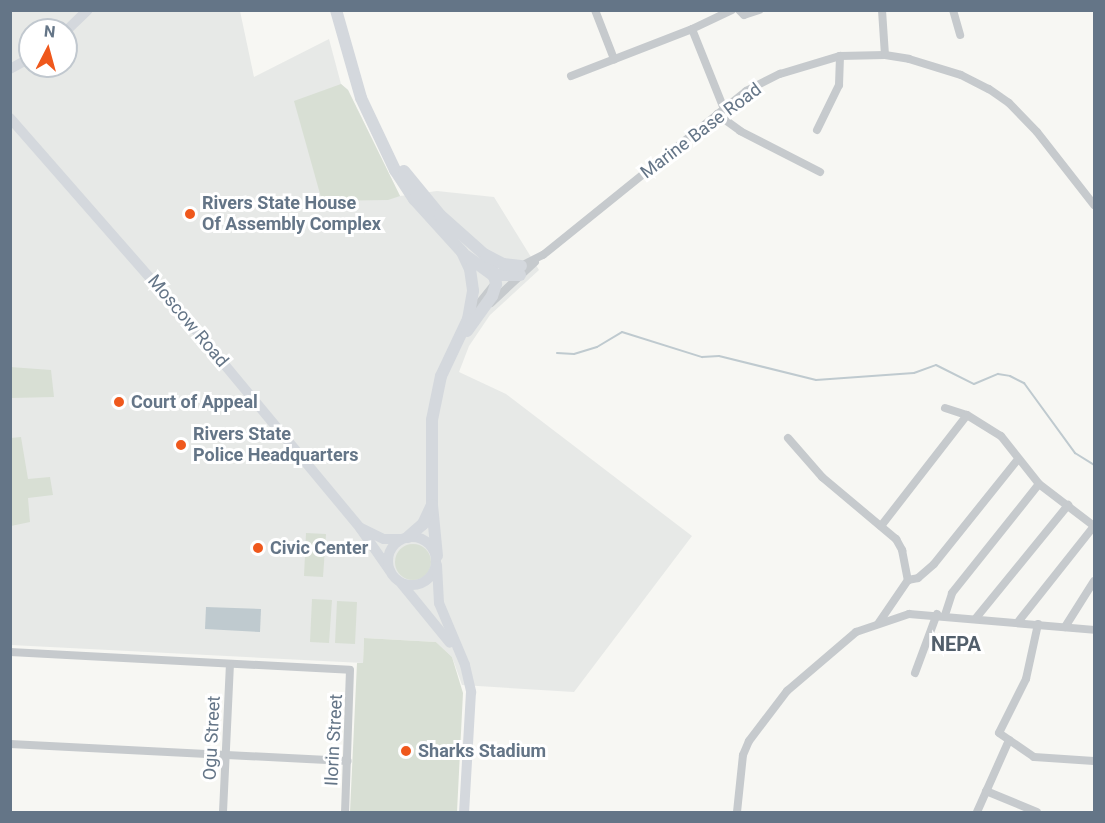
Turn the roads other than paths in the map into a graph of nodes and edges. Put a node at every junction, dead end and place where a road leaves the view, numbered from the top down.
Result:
1 (336, 10) edge
2 (595, 10) edge
3 (732, 10) edge
4 (739, 10) edge
5 (759, 10) edge
6 (882, 10) edge
7 (953, 10) edge
8 (693, 29) junction
9 (960, 35) dead end
10 (885, 55) junction
11 (840, 56) junction
12 (614, 59) junction
13 (571, 76) dead end
14 (724, 108) junction
15 (717, 114) junction
16 (10, 118) edge
17 (817, 130) dead end
18 (381, 139) junction
19 (820, 172) dead end
20 (1095, 205) edge
21 (462, 252) junction
22 (484, 254) junction
23 (521, 270) junction
24 (494, 279) junction
25 (487, 307) junction
26 (468, 319) junction
27 (456, 344) junction
28 (945, 408) dead end
29 (968, 415) junction
30 (788, 438) dead end
31 (1018, 459) junction
32 (1039, 484) junction
33 (432, 505) junction
34 (1068, 505) junction
35 (881, 526) junction
36 (1094, 526) edge
37 (360, 528) junction
38 (404, 538) junction
39 (437, 561) junction
40 (390, 571) junction
41 (908, 580) junction
42 (1095, 581) edge
43 (401, 583) junction
44 (941, 615) junction
45 (976, 618) junction
46 (1018, 622) junction
47 (878, 624) junction
48 (1038, 624) junction
49 (1065, 627) junction
50 (1095, 630) edge
51 (455, 648) junction
52 (10, 652) edge
53 (230, 664) junction
54 (915, 673) dead end
55 (1009, 740) junction
56 (10, 744) edge
57 (226, 753) junction
58 (348, 761) junction
59 (1095, 762) edge
60 (986, 791) junction
61 (223, 813) edge
62 (345, 813) edge
63 (464, 813) edge
64 (737, 813) edge
65 (976, 813) edge
66 (1037, 813) edge

1 - 18 main road
2 - 12 street
3 - 8 street
4 - 5 street
6 - 10 street
7 - 9 street
8 - 12 street
8 - 14 street
10 - 11 street, Marine Base Road
10 - 20 street, Marine Base Road
11 - 14 street, Marine Base Road
11 - 17 street
12 - 13 street
14 - 15 street, Marine Base Road
15 - 19 street
15 - 23 street, Marine Base Road
16 - 37 street, Moscow Road
18 - 21 main road
18 - 22 main road
21 - 24 main road
21 - 26 main road
22 - 23 main road
22 - 24 main road
23 - 24 main road
23 - 25 street, Marine Base Road
24 - 25 main road
24 - 26 street
25 - 27 main road
26 - 27 main road
27 - 33 main road
28 - 29 street
29 - 31 street
29 - 35 street
30 - 35 street
31 - 32 street
31 - 41 street
32 - 34 street
32 - 44 street
33 - 38 main road
33 - 39 main road
34 - 36 street
34 - 45 street
35 - 41 street
36 - 46 street
37 - 38 street, Moscow Road
37 - 40 street, Moscow Road
38 - 39 street
38 - 40 street
39 - 43 street
39 - 51 street
40 - 43 street
41 - 47 street
42 - 49 street
43 - 51 street
44 - 45 street
44 - 47 street
44 - 54 street
45 - 46 street
46 - 48 street
47 - 64 street
48 - 49 street
48 - 55 street
49 - 50 street
51 - 63 street
52 - 53 street
53 - 57 street, Ogu Street
53 - 58 street, Ilorin Street
55 - 59 street
55 - 60 street
56 - 57 street
57 - 58 street
57 - 61 street, Ogu Street
58 - 62 street, Ilorin Street
60 - 65 street
60 - 66 street

